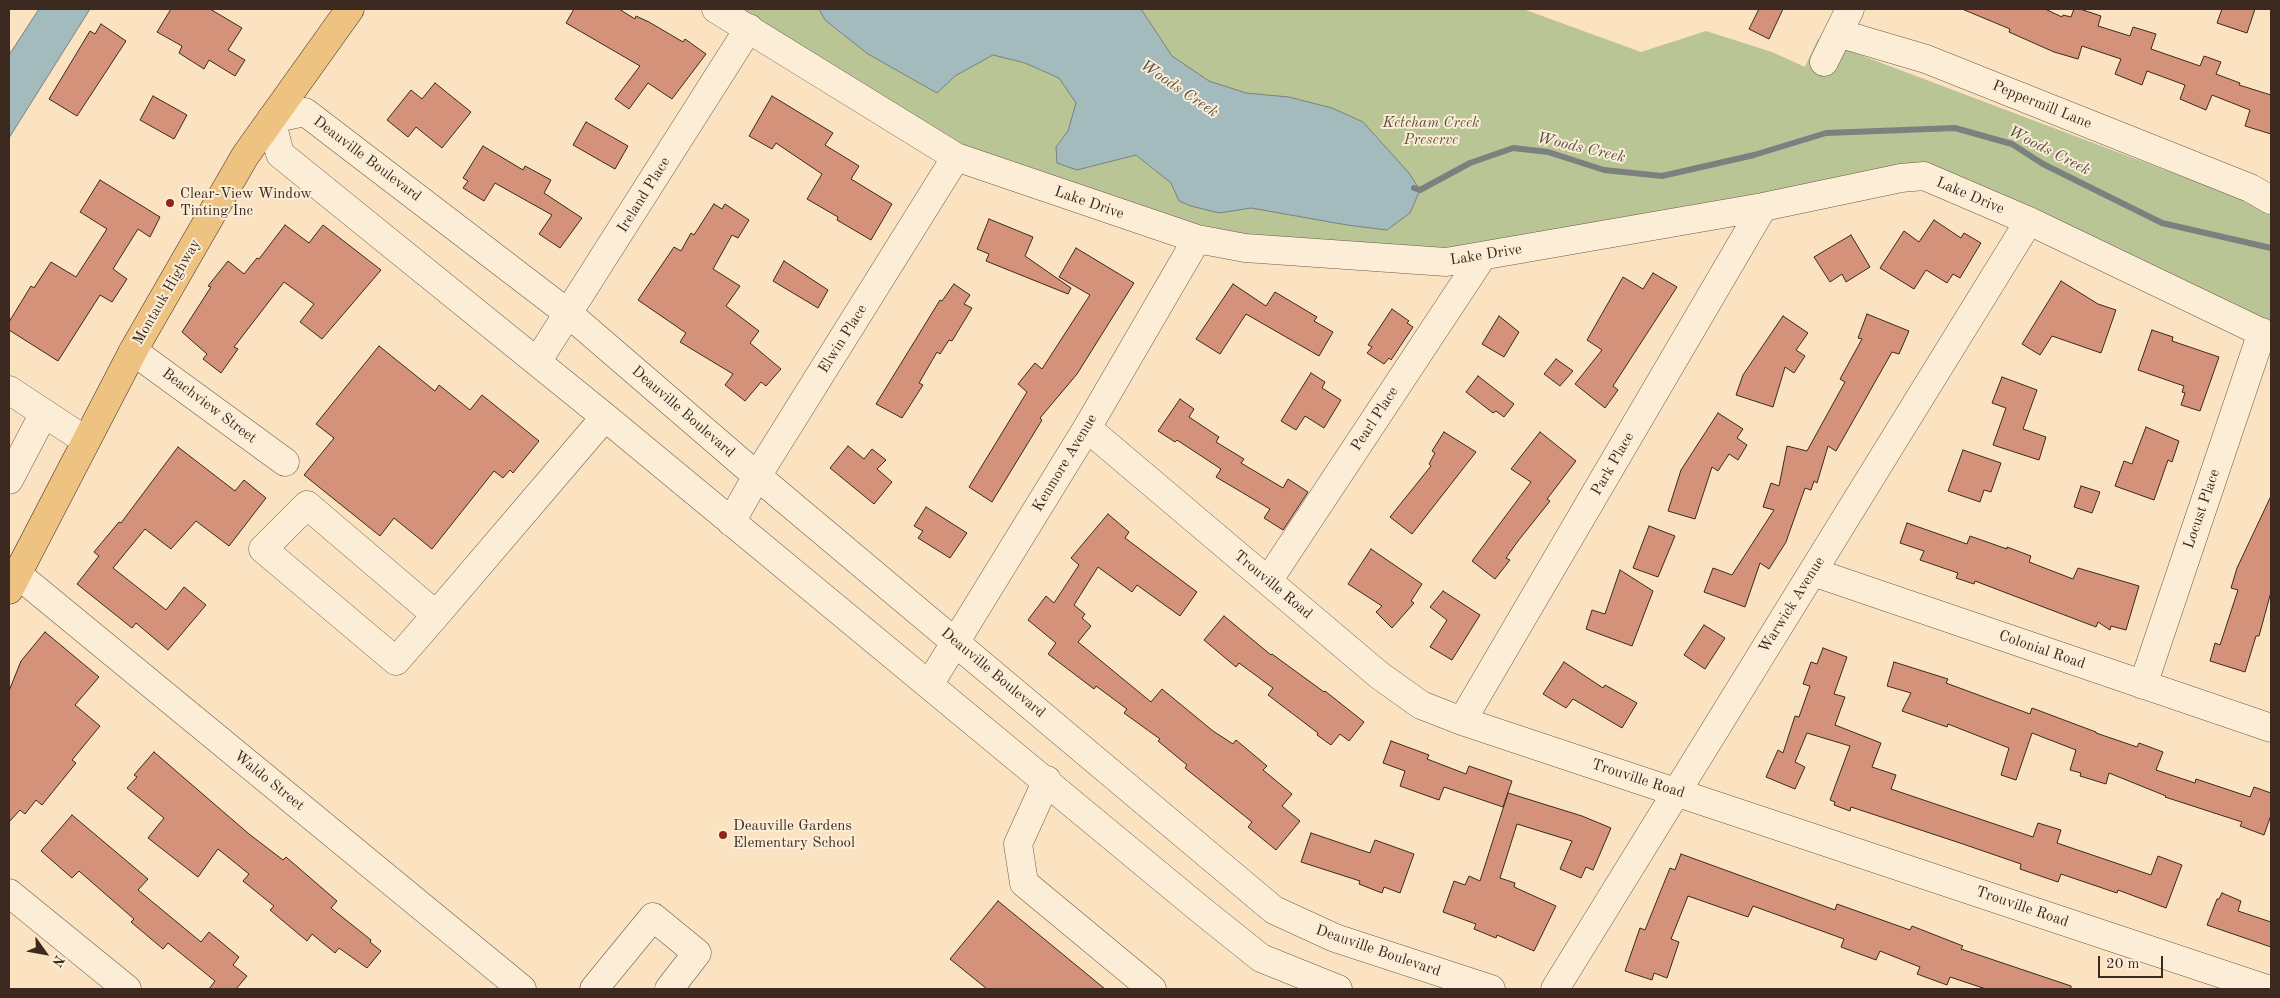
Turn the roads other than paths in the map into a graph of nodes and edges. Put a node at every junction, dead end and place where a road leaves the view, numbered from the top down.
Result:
1 (350, 9) edge
2 (716, 9) edge
3 (1850, 9) edge
4 (749, 28) junction
5 (1838, 34) junction
6 (1824, 62) dead end
7 (271, 119) junction
8 (956, 157) junction
9 (2271, 200) edge
10 (1763, 206) junction
11 (2028, 221) junction
12 (1197, 240) junction
13 (1482, 257) junction
14 (569, 314) junction
15 (2266, 334) edge
16 (133, 351) junction
17 (537, 362) junction
18 (9, 390) edge
19 (44, 413) junction
20 (605, 417) junction
21 (1087, 428) junction
22 (85, 440) junction
23 (285, 462) dead end
24 (757, 476) junction
25 (9, 480) edge
26 (732, 522) junction
27 (1813, 572) junction
28 (13, 581) edge
29 (1268, 581) junction
30 (436, 615) junction
31 (956, 642) junction
32 (928, 684) junction
33 (2143, 685) junction
34 (1462, 721) junction
35 (2271, 728) edge
36 (1047, 780) junction
37 (1678, 792) junction
38 (9, 893) edge
39 (127, 989) edge
40 (522, 989) edge
41 (594, 989) edge
42 (669, 989) edge
43 (1152, 989) edge
44 (1338, 989) edge
45 (1492, 989) edge
46 (1555, 989) edge
47 (2267, 989) edge

1 - 7 main road, Montauk Highway
2 - 4 street, Lake Drive
3 - 5 street
4 - 8 street, Lake Drive
4 - 14 street, Ireland Place
5 - 6 street
5 - 9 street, Peppermill Lane
7 - 14 street, Deauville Boulevard
7 - 16 main road, Montauk Highway
7 - 17 street
8 - 12 street, Lake Drive
8 - 24 street, Elwin Place
10 - 11 street, Lake Drive
10 - 13 street, Lake Drive
10 - 34 street, Park Place
11 - 15 street, Lake Drive
11 - 27 street, Warwick Avenue
12 - 13 street, Lake Drive
12 - 21 street, Kenmore Avenue
13 - 29 street, Pearl Place
14 - 17 street, Ireland Place
14 - 24 street, Deauville Boulevard
15 - 33 street, Locust Place
16 - 22 main road, Montauk Highway
16 - 23 street, Beachview Street
17 - 20 street
18 - 19 street
19 - 22 street
19 - 25 street
20 - 26 street
20 - 30 street
21 - 29 street, Trouville Road
21 - 31 street, Kenmore Avenue
22 - 28 main road, Montauk Highway
24 - 26 street, Elwin Place
24 - 31 street, Deauville Boulevard
26 - 32 street
27 - 33 street, Colonial Road
27 - 37 street, Warwick Avenue
28 - 40 street, Waldo Street
29 - 34 street, Trouville Road
30 - 30 street
31 - 32 street, Kenmore Avenue
31 - 45 street, Deauville Boulevard
32 - 36 street
33 - 35 street, Colonial Road
34 - 37 street, Trouville Road
36 - 43 street
36 - 44 street
37 - 46 street, Warwick Avenue
37 - 47 street, Trouville Road
38 - 39 street
41 - 42 street

